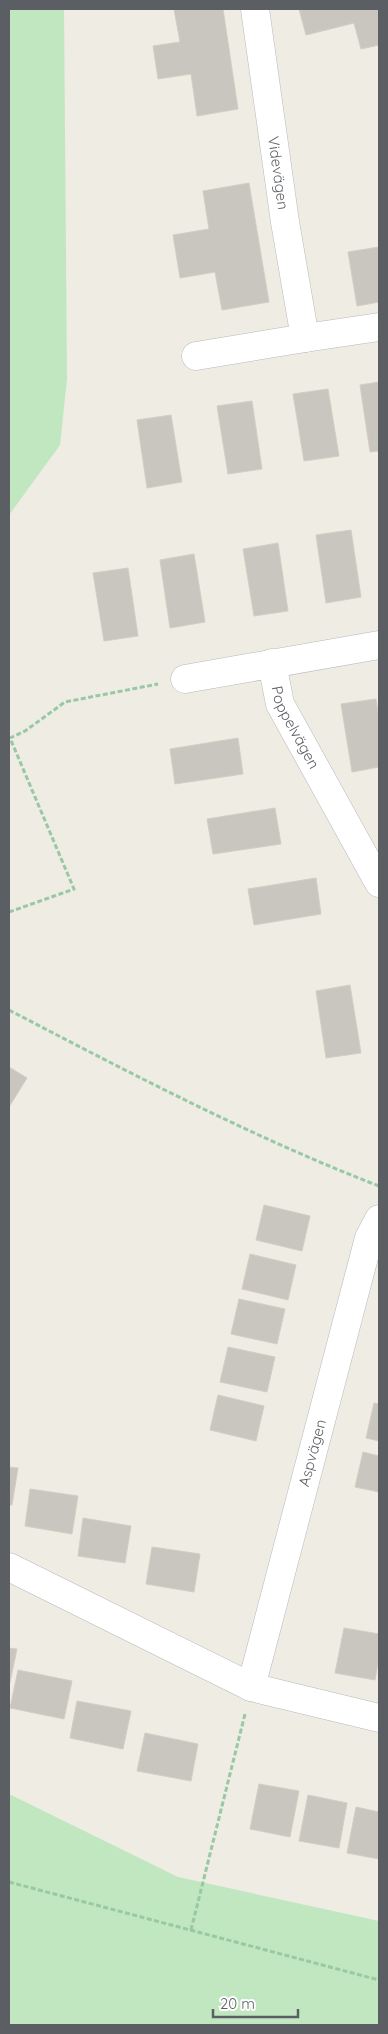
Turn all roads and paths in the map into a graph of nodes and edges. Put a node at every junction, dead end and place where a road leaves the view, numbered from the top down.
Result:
1 (255, 9) edge
2 (379, 327) edge
3 (305, 338) junction
4 (196, 356) dead end
5 (379, 645) edge
6 (272, 663) junction
7 (185, 679) joint
8 (379, 884) edge
9 (9, 912) edge
10 (9, 1010) edge
11 (379, 1186) edge
12 (379, 1219) edge
13 (9, 1567) edge
14 (251, 1687) junction
15 (379, 1718) edge
16 (9, 1882) edge
17 (191, 1930) junction
18 (379, 1980) edge

1 - 3 street, Videvägen
2 - 3 street
3 - 4 street
5 - 6 street, Poppelvägen
6 - 7 street
6 - 8 street, Poppelvägen
7 - 9 path
10 - 11 path
12 - 14 street, Aspvägen
13 - 14 street
14 - 15 street
14 - 17 path
16 - 17 path
17 - 18 path

